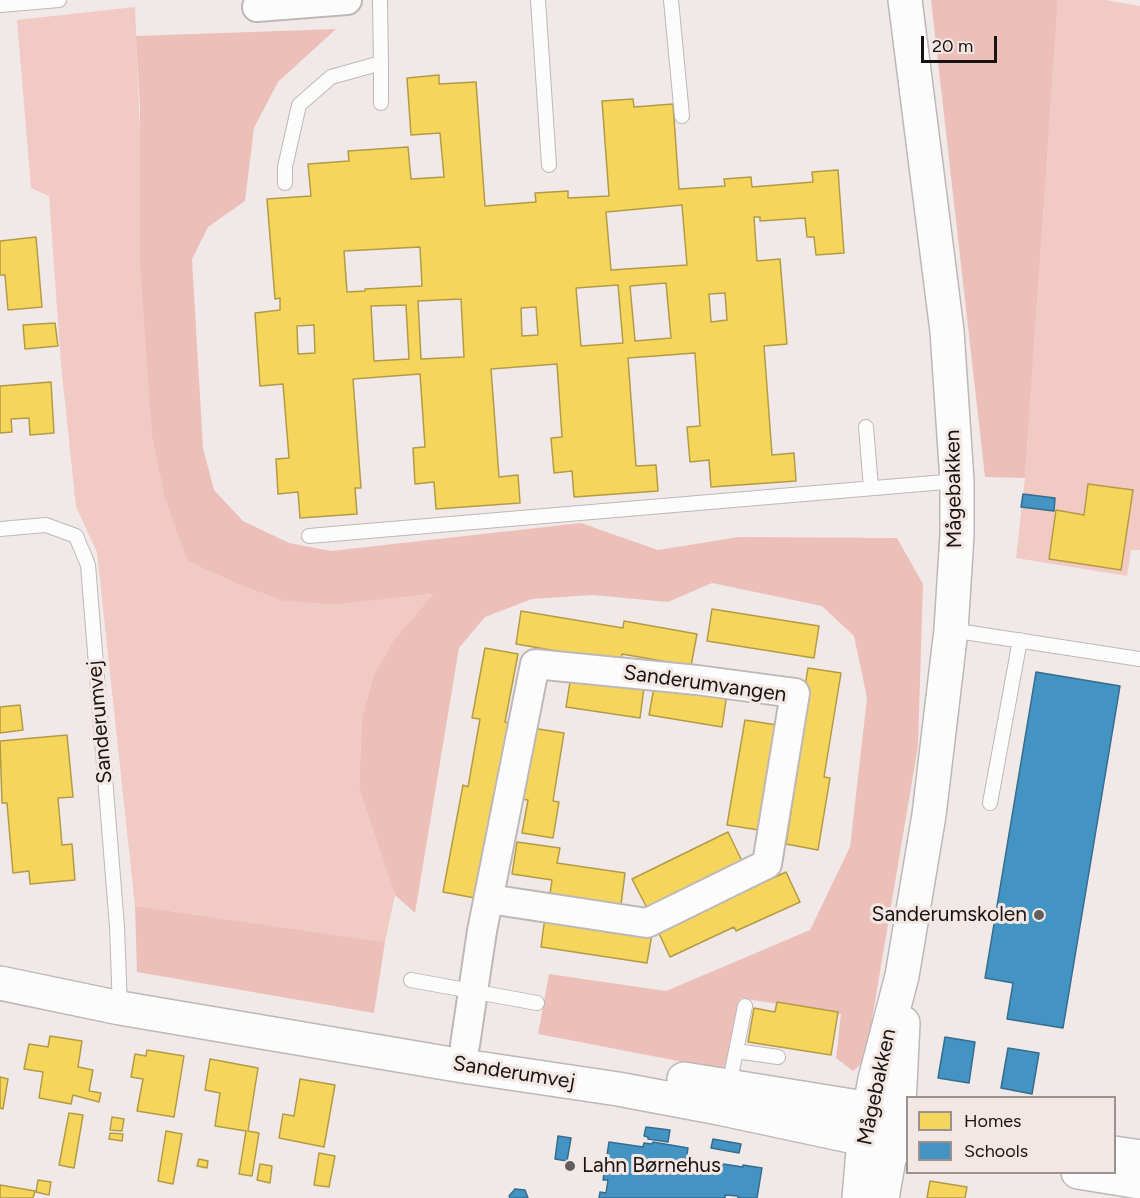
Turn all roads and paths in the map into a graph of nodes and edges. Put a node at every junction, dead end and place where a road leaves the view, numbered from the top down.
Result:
1 (59, 0) edge
2 (347, 0) edge
3 (380, 0) edge
4 (538, 0) edge
5 (671, 0) edge
6 (904, 0) edge
7 (0, 5) edge
8 (256, 7) dead end
9 (381, 63) junction
10 (381, 103) dead end
11 (681, 116) dead end
12 (549, 165) dead end
13 (285, 183) dead end
14 (866, 427) dead end
15 (957, 481) junction
16 (871, 488) junction
17 (0, 529) edge
18 (309, 536) dead end
19 (951, 630) junction
20 (1020, 640) junction
21 (1140, 659) edge
22 (990, 803) dead end
23 (489, 899) junction
24 (0, 976) edge
25 (411, 980) dead end
26 (0, 983) edge
27 (472, 991) junction
28 (119, 998) junction
29 (537, 1003) dead end
30 (744, 1006) dead end
31 (465, 1045) junction
32 (736, 1050) junction
33 (778, 1057) dead end
34 (729, 1086) junction
35 (890, 1128) edge
36 (1116, 1153) edge
37 (1140, 1157) edge
38 (1085, 1174) edge
39 (1140, 1182) edge
40 (859, 1198) edge
41 (882, 1198) edge

1 - 7 lane
2 - 8 street
3 - 9 lane
4 - 12 lane
5 - 11 lane
6 - 15 street, Mågebakken
9 - 10 lane
9 - 13 lane
14 - 16 lane
15 - 16 lane
15 - 19 street, Mågebakken
16 - 18 lane
17 - 28 lane, Sanderumvej
19 - 20 lane
19 - 35 street, Mågebakken
20 - 21 lane
20 - 22 lane
23 - 23 street, Sanderumvangen
23 - 27 street, Sanderumvangen
24 - 28 street, Sanderumvej
25 - 27 lane
26 - 28 street, Sanderumvej
27 - 29 lane
27 - 31 street, Sanderumvangen
28 - 31 street, Sanderumvej
28 - 35 street, Sanderumvej
30 - 32 lane
31 - 34 street, Sanderumvej
32 - 33 lane
32 - 34 lane
34 - 35 street, Sanderumvej
35 - 40 street, Mågebakken
35 - 41 street, Mågebakken
36 - 37 street
38 - 39 street

